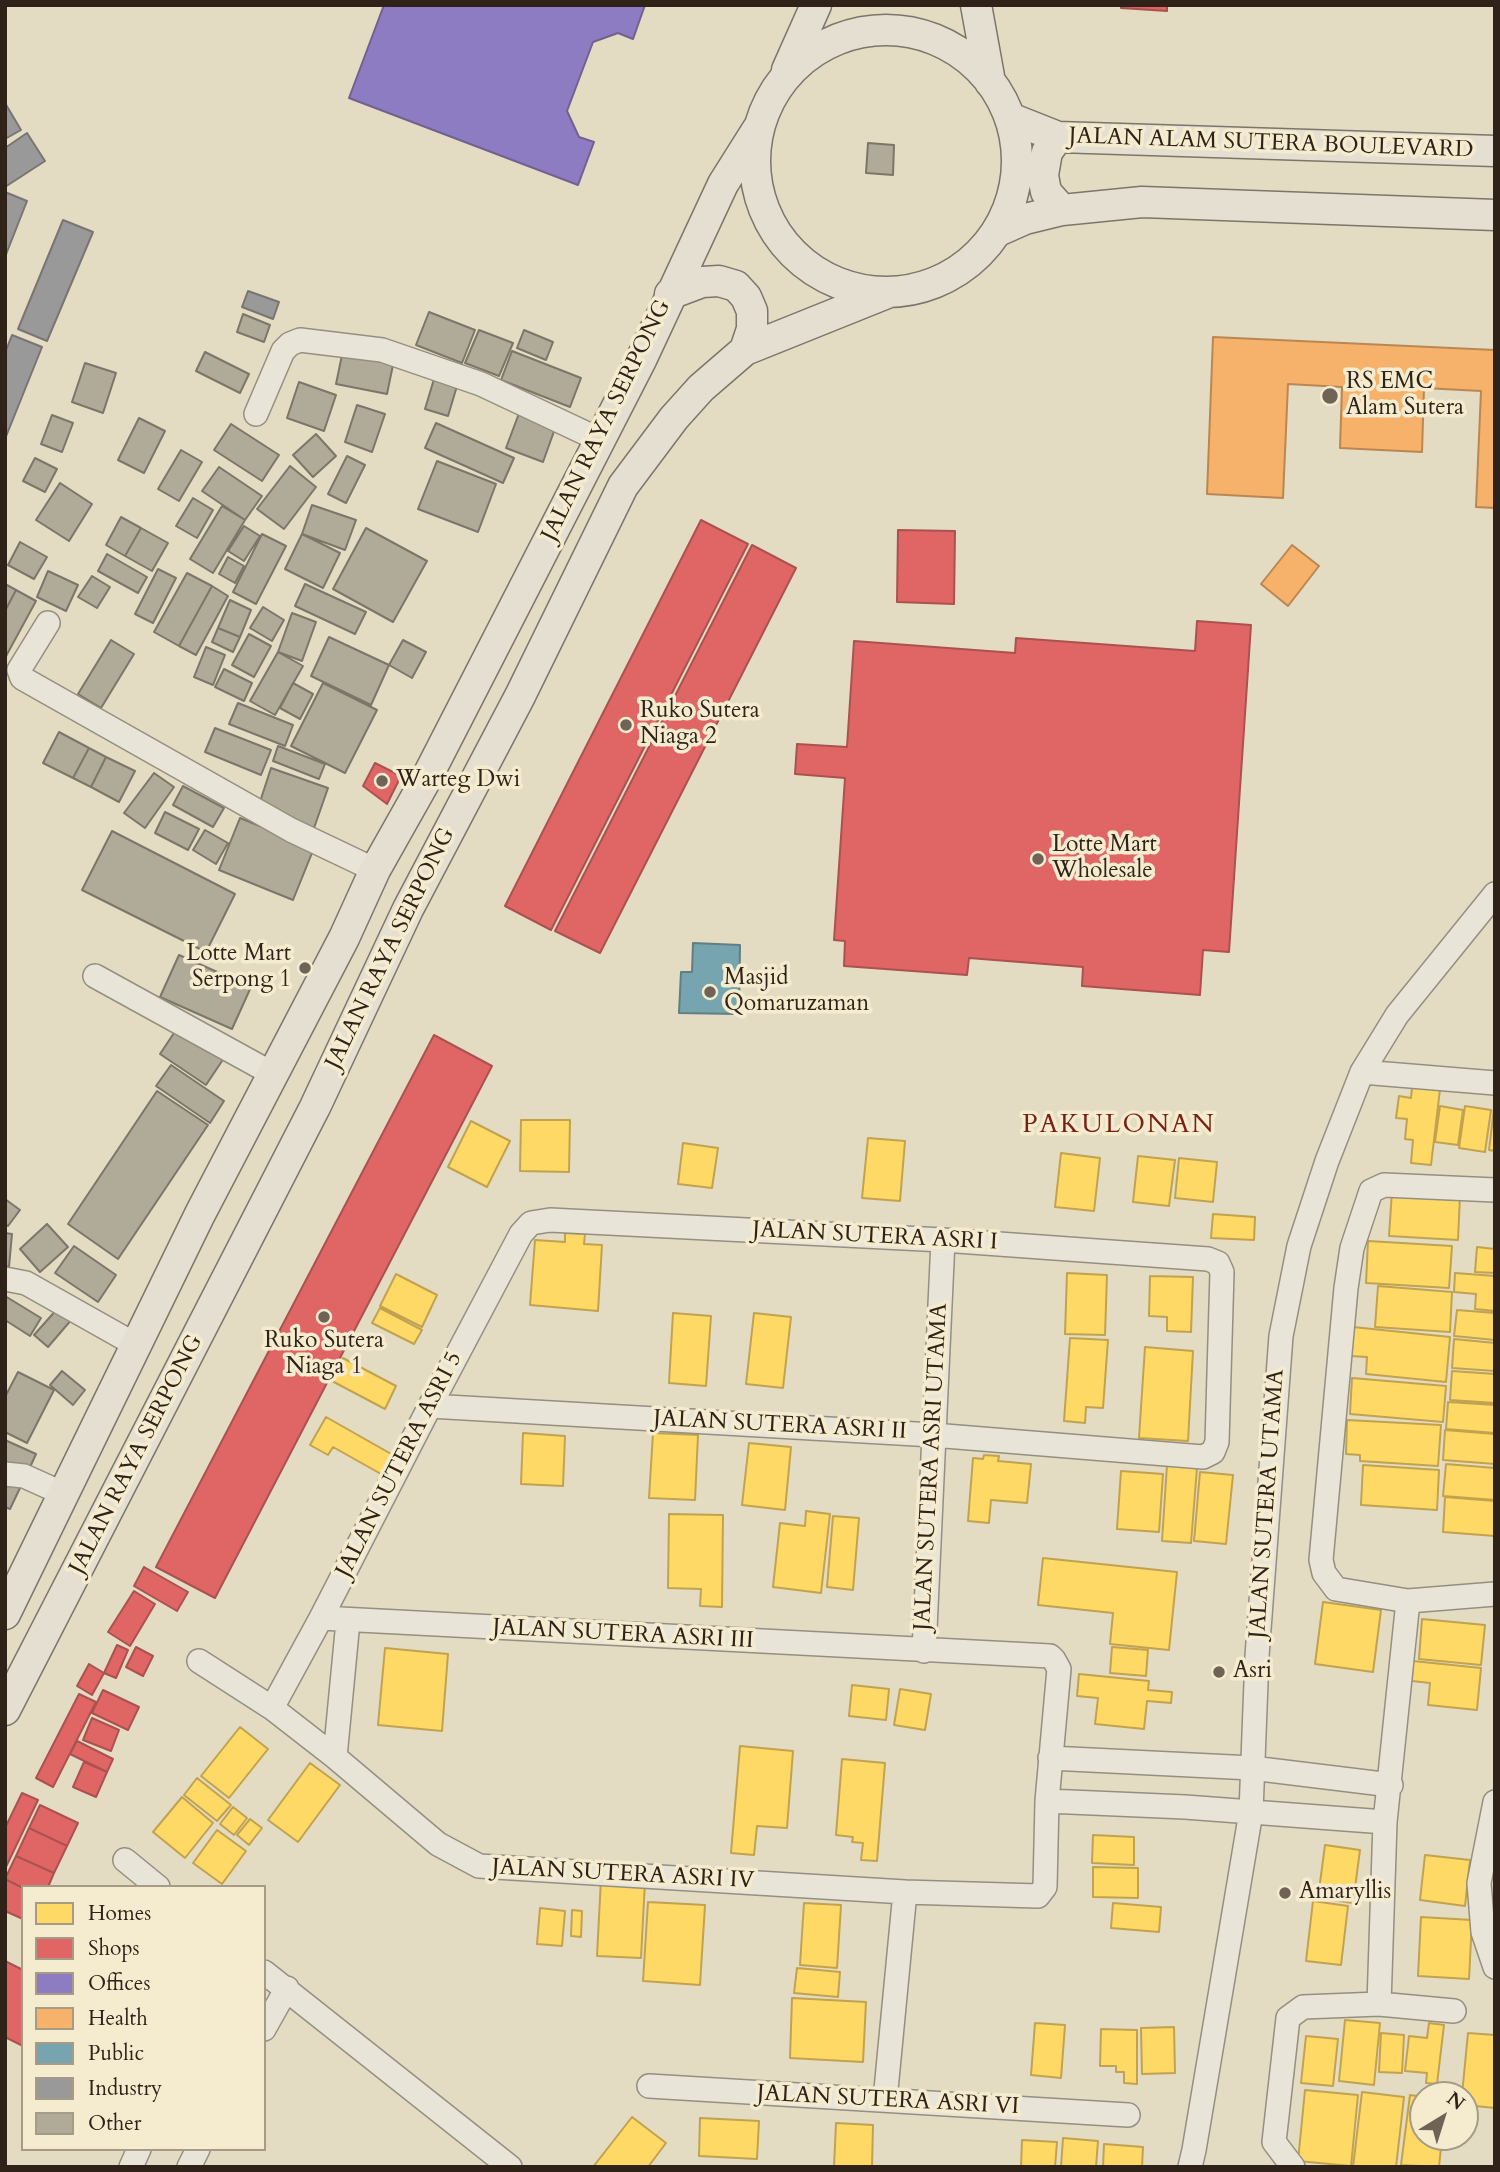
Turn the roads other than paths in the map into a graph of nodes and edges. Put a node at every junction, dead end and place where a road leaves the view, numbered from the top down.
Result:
1 (816, 5) edge
2 (976, 5) edge
3 (784, 77) junction
4 (990, 82) junction
5 (1010, 118) junction
6 (757, 130) junction
7 (1058, 137) junction
8 (1495, 151) edge
9 (1062, 210) junction
10 (1495, 215) edge
11 (998, 230) junction
12 (887, 293) junction
13 (670, 294) junction
14 (744, 350) junction
15 (256, 414) dead end
16 (600, 440) junction
17 (48, 623) dead end
18 (375, 870) junction
19 (1495, 894) edge
20 (95, 976) dead end
21 (1363, 1072) junction
22 (273, 1074) junction
23 (1495, 1083) edge
24 (1495, 1191) edge
25 (531, 1223) joint
26 (943, 1240) junction
27 (5, 1279) edge
28 (136, 1345) junction
29 (430, 1406) junction
30 (933, 1434) junction
31 (1213, 1452) joint
32 (5, 1474) edge
33 (64, 1494) junction
34 (1495, 1594) edge
35 (1408, 1601) junction
36 (5, 1614) edge
37 (321, 1618) junction
38 (348, 1621) junction
39 (924, 1651) junction
40 (199, 1661) dead end
41 (272, 1708) junction
42 (5, 1710) edge
43 (335, 1757) junction
44 (1050, 1758) junction
45 (1252, 1768) junction
46 (1391, 1785) junction
47 (1047, 1801) junction
48 (1495, 1802) edge
49 (1251, 1812) junction
50 (1385, 1822) junction
51 (125, 1860) dead end
52 (156, 1885) edge
53 (905, 1892) junction
54 (1495, 1967) edge
55 (266, 1973) edge
56 (287, 1988) junction
57 (1378, 2004) junction
58 (1454, 2011) dead end
59 (266, 2025) edge
60 (649, 2086) dead end
61 (885, 2100) junction
62 (1128, 2115) dead end
63 (138, 2151) edge
64 (197, 2151) edge
65 (507, 2166) edge
66 (131, 2167) edge
67 (189, 2167) edge
68 (1189, 2167) edge
69 (1293, 2167) edge

1 - 3 main road
2 - 4 main road
3 - 4 main road
3 - 6 main road
4 - 5 main road
5 - 7 main road, JALAN ALAM SUTERA BOULEVARD
5 - 11 main road
6 - 12 main road
6 - 13 main road, JALAN RAYA SERPONG
7 - 8 main road, JALAN ALAM SUTERA BOULEVARD
7 - 9 main road
9 - 10 main road
9 - 11 main road
11 - 12 main road
12 - 14 main road, JALAN RAYA SERPONG
13 - 14 main road
13 - 16 main road, JALAN RAYA SERPONG
14 - 42 main road, JALAN RAYA SERPONG
15 - 16 street
16 - 18 main road, JALAN RAYA SERPONG
17 - 18 street
18 - 22 main road, JALAN RAYA SERPONG
19 - 21 street, JALAN SUTERA UTAMA
20 - 22 street
21 - 23 street
21 - 45 street, JALAN SUTERA UTAMA
22 - 28 main road, JALAN RAYA SERPONG
24 - 35 street
25 - 26 street, JALAN SUTERA ASRI I
25 - 29 street, JALAN SUTERA ASRI 5
26 - 30 street, JALAN SUTERA ASRI UTAMA
26 - 31 street, JALAN SUTERA ASRI I
27 - 28 street
28 - 33 main road, JALAN RAYA SERPONG
29 - 30 street, JALAN SUTERA ASRI II
29 - 37 street, JALAN SUTERA ASRI 5
30 - 31 street, JALAN SUTERA ASRI II
30 - 39 street, JALAN SUTERA ASRI UTAMA
32 - 33 street
33 - 36 main road, JALAN RAYA SERPONG
34 - 35 street
35 - 46 street
37 - 38 street, JALAN SUTERA ASRI III
37 - 41 street, JALAN SUTERA ASRI 5
38 - 39 street, JALAN SUTERA ASRI III
38 - 43 street
39 - 44 street, JALAN SUTERA ASRI UTAMA
40 - 41 street, JALAN SUTERA ASRI IV
41 - 43 street, JALAN SUTERA ASRI IV
43 - 53 street, JALAN SUTERA ASRI IV
44 - 45 street
44 - 47 street, JALAN SUTERA ASRI UTAMA
45 - 46 street
45 - 49 street, JALAN SUTERA UTAMA
46 - 50 street
47 - 49 street
47 - 53 street, JALAN SUTERA ASRI UTAMA
48 - 54 street
49 - 50 street
49 - 68 street, JALAN SUTERA UTAMA
50 - 57 street
51 - 52 street
53 - 61 street
55 - 56 street
56 - 59 street
56 - 65 street
57 - 58 street
57 - 69 street
60 - 61 street, JALAN SUTERA ASRI VI
61 - 62 street, JALAN SUTERA ASRI VI
63 - 66 street
64 - 67 street

